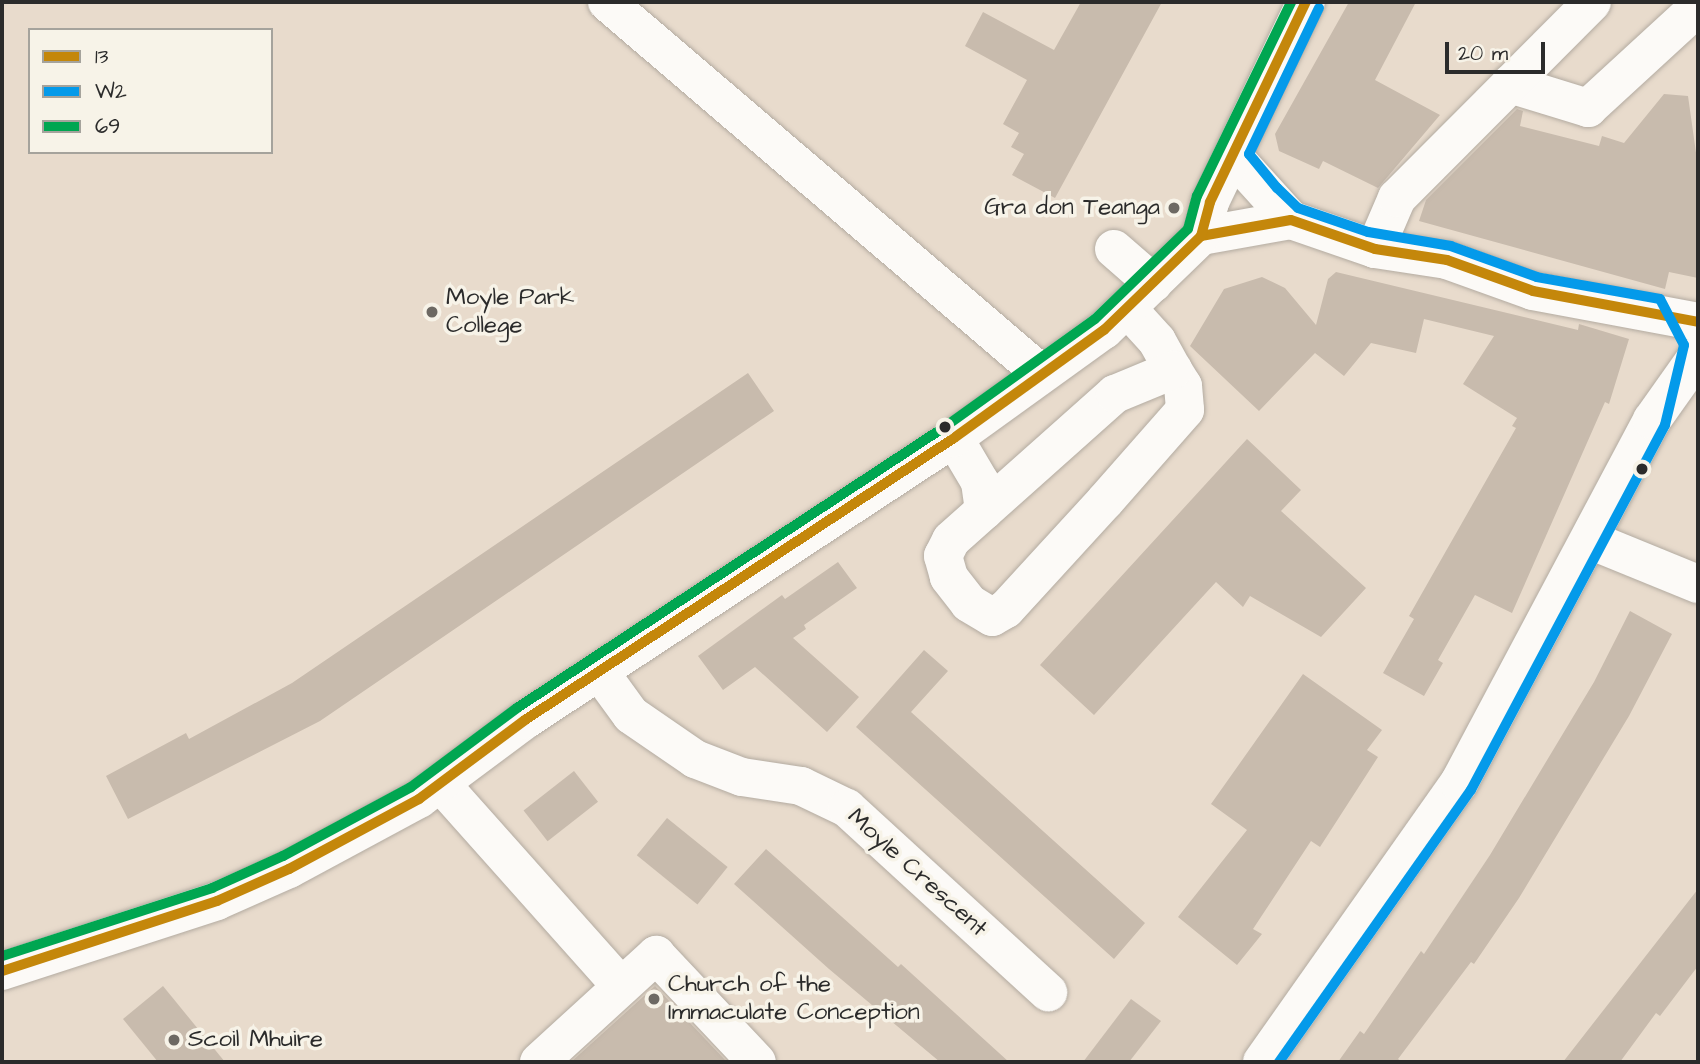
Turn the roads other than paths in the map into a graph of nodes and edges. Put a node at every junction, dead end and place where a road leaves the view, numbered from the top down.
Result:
1 (607, 2) edge
2 (1306, 2) edge
3 (1592, 2) edge
4 (1698, 8) edge
5 (1510, 84) junction
6 (1233, 156) junction
7 (1291, 220) junction
8 (1201, 236) junction
9 (1114, 249) dead end
10 (1375, 249) junction
11 (1141, 297) junction
12 (1655, 312) junction
13 (1698, 322) edge
14 (1698, 355) edge
15 (1173, 370) junction
16 (1042, 374) junction
17 (1653, 420) junction
18 (954, 438) junction
19 (984, 511) junction
20 (1590, 540) junction
21 (1698, 584) edge
22 (600, 671) junction
23 (441, 784) junction
24 (2, 971) edge
25 (621, 986) junction
26 (1048, 992) dead end
27 (538, 1062) edge
28 (757, 1062) edge
29 (1262, 1062) edge

1 - 16 street
2 - 6 street
3 - 5 street
4 - 5 street
5 - 10 street
6 - 7 street
6 - 8 street
7 - 8 street
7 - 10 street
8 - 11 street
9 - 11 street
10 - 12 street
11 - 15 street
11 - 16 street
12 - 13 street
12 - 17 street
14 - 17 street
15 - 19 street
15 - 19 street
16 - 18 street
17 - 20 street
18 - 19 street
18 - 22 street
20 - 21 street
20 - 29 street
22 - 23 street
22 - 26 street, Moyle Crescent
23 - 24 street
23 - 25 street
25 - 27 street
25 - 28 street

